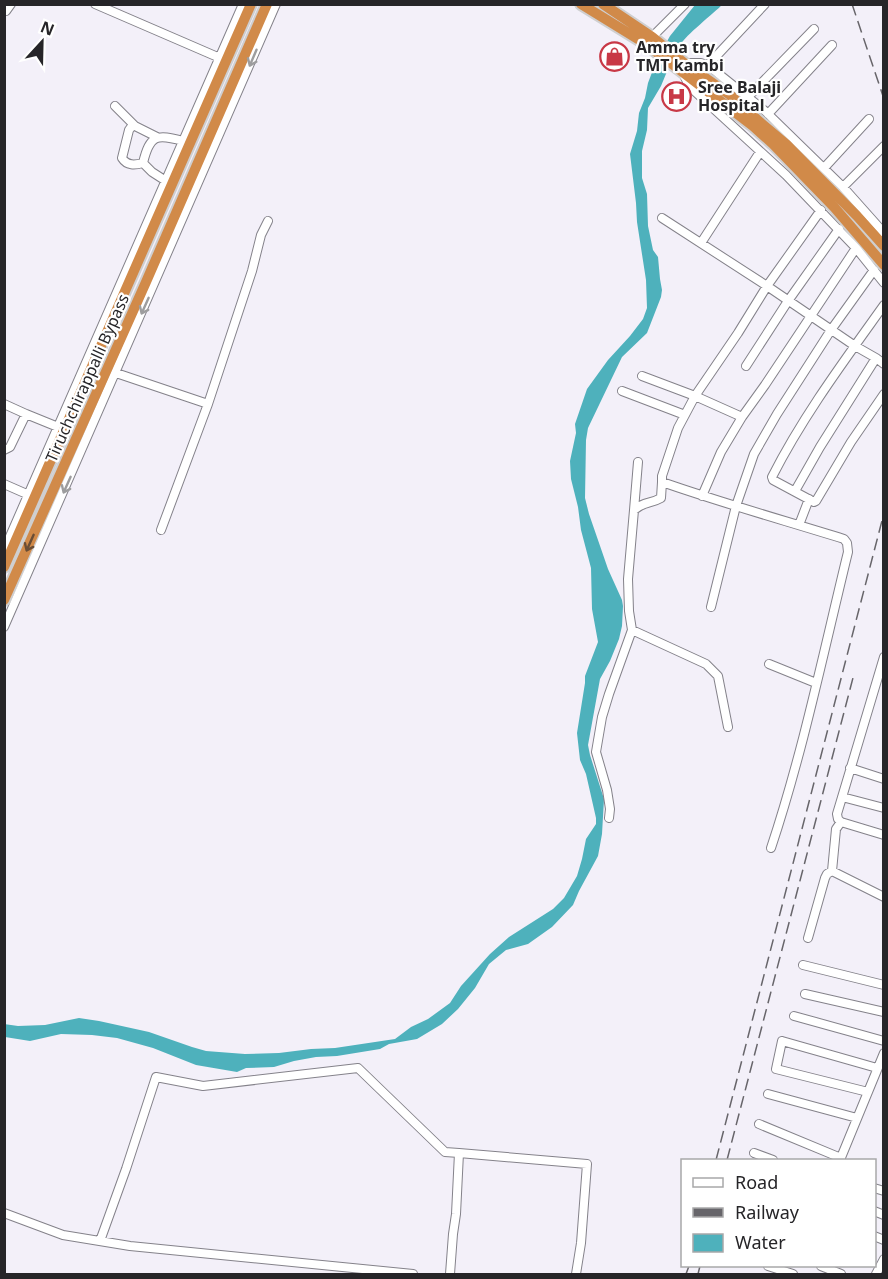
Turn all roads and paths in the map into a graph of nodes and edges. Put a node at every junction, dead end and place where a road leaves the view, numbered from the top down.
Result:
1 (96, 4) edge
2 (276, 4) edge
3 (581, 4) edge
4 (603, 4) edge
5 (685, 4) edge
6 (765, 4) edge
7 (248, 5) edge
8 (265, 9) edge
9 (814, 29) dead end
10 (656, 44) junction
11 (832, 45) dead end
12 (220, 58) junction
13 (681, 66) junction
14 (702, 75) junction
15 (748, 97) junction
16 (115, 106) dead end
17 (768, 114) junction
18 (869, 119) dead end
19 (135, 126) junction
20 (157, 137) junction
21 (183, 141) junction
22 (884, 146) edge
23 (760, 152) junction
24 (143, 163) junction
25 (824, 168) junction
26 (166, 180) junction
27 (843, 188) junction
28 (820, 210) junction
29 (662, 218) dead end
30 (268, 221) dead end
31 (839, 229) junction
32 (884, 232) edge
33 (140, 241) junction
34 (701, 243) junction
35 (884, 246) edge
36 (856, 248) junction
37 (143, 253) junction
38 (879, 268) edge
39 (884, 283) edge
40 (767, 286) junction
41 (788, 301) junction
42 (884, 305) edge
43 (811, 315) junction
44 (831, 330) junction
45 (855, 346) junction
46 (876, 358) junction
47 (884, 364) edge
48 (746, 366) dead end
49 (116, 373) junction
50 (642, 376) dead end
51 (622, 391) dead end
52 (884, 394) edge
53 (695, 396) junction
54 (208, 404) junction
55 (4, 405) edge
56 (26, 414) junction
57 (685, 415) junction
58 (742, 417) junction
59 (58, 427) junction
60 (4, 450) edge
61 (638, 462) dead end
62 (662, 482) junction
63 (4, 484) edge
64 (795, 491) junction
65 (29, 495) junction
66 (702, 496) junction
67 (809, 499) junction
68 (736, 506) junction
69 (634, 510) junction
70 (799, 525) junction
71 (160, 530) dead end
72 (4, 550) edge
73 (4, 567) edge
74 (4, 600) edge
75 (711, 607) dead end
76 (4, 627) edge
77 (632, 630) junction
78 (884, 657) edge
79 (770, 664) dead end
80 (816, 683) junction
81 (728, 727) dead end
82 (850, 768) junction
83 (884, 779) edge
84 (842, 796) junction
85 (884, 808) edge
86 (609, 818) dead end
87 (841, 822) junction
88 (884, 835) edge
89 (771, 848) dead end
90 (832, 872) junction
91 (884, 897) edge
92 (808, 938) dead end
93 (803, 965) dead end
94 (884, 985) edge
95 (805, 994) dead end
96 (884, 1012) edge
97 (794, 1016) dead end
98 (884, 1041) edge
99 (884, 1053) edge
100 (878, 1068) junction
101 (868, 1092) junction
102 (768, 1094) dead end
103 (857, 1118) junction
104 (759, 1124) dead end
105 (459, 1153) junction
106 (754, 1153) dead end
107 (768, 1159) edge
108 (841, 1159) edge
109 (4, 1213) edge
110 (99, 1241) junction
111 (880, 1263) edge
112 (771, 1267) edge
113 (823, 1267) edge
114 (793, 1274) edge
115 (413, 1275) edge
116 (450, 1275) edge
117 (576, 1275) edge
118 (841, 1275) edge
119 (876, 1275) edge

1 - 12 street
2 -> 49 street
3 - 10 highway
4 - 10 highway
5 - 10 street
6 - 14 street
7 - 12 street
7 - 37 highway, Tiruchchirappalli Bypass
8 -> 74 highway, Tiruchchirappalli Bypass
9 - 15 street
10 - 13 highway
11 - 17 street
12 - 21 street
13 - 14 highway
13 - 14 street
13 - 23 street
14 - 15 street
14 - 35 highway
14 - 38 highway
15 - 17 street
16 - 19 street
17 - 25 street
18 - 25 street
19 - 20 street
19 - 24 street
20 - 21 street
20 - 24 street
21 - 26 street
22 - 27 street
23 - 28 street
23 - 34 street
24 - 26 street
25 - 27 street
26 - 33 street
27 - 32 street
28 - 31 street
28 - 40 street
29 - 34 street
30 - 54 street
31 - 36 street
31 - 41 street
33 - 37 highway
33 - 59 street
34 - 40 street
36 - 38 street
36 - 43 street
37 - 73 highway, Tiruchchirappalli Bypass
38 - 39 street
38 - 44 street
40 - 41 street
40 - 53 street
41 - 43 street
41 - 48 street
42 - 45 street
43 - 44 street
43 - 58 street
44 - 45 street
44 - 68 street
45 - 46 street
45 - 64 street
46 - 47 street
46 - 64 street
49 - 54 street
49 -> 76 street
50 - 53 street
51 - 57 street
52 - 67 street
53 - 57 street
53 - 58 street
54 - 71 street
55 - 56 street
56 - 59 street
56 - 60 street
57 - 62 street
58 - 66 street
59 - 65 street
61 - 69 street
62 - 66 street
62 - 69 street
63 - 65 street
64 - 67 street
65 - 72 street
66 - 68 street
67 - 70 street
68 - 70 street
68 - 75 street
69 - 77 street
70 - 80 street
77 - 81 street
77 - 86 street
78 - 82 street
79 - 80 street
80 - 89 street
82 - 83 street
82 - 84 street
84 - 85 street
84 - 87 street
87 - 88 street
87 - 90 street
90 - 91 street
90 - 92 street
93 - 94 street
95 - 96 street
97 - 98 street
99 - 100 street
100 - 101 street
100 - 101 street
101 - 103 street
102 - 103 street
103 - 108 street
104 - 108 street
105 - 110 street
105 - 116 street
105 - 117 street
106 - 107 street
109 - 110 street
110 - 115 street
111 - 119 street
112 - 114 street
113 - 118 street

